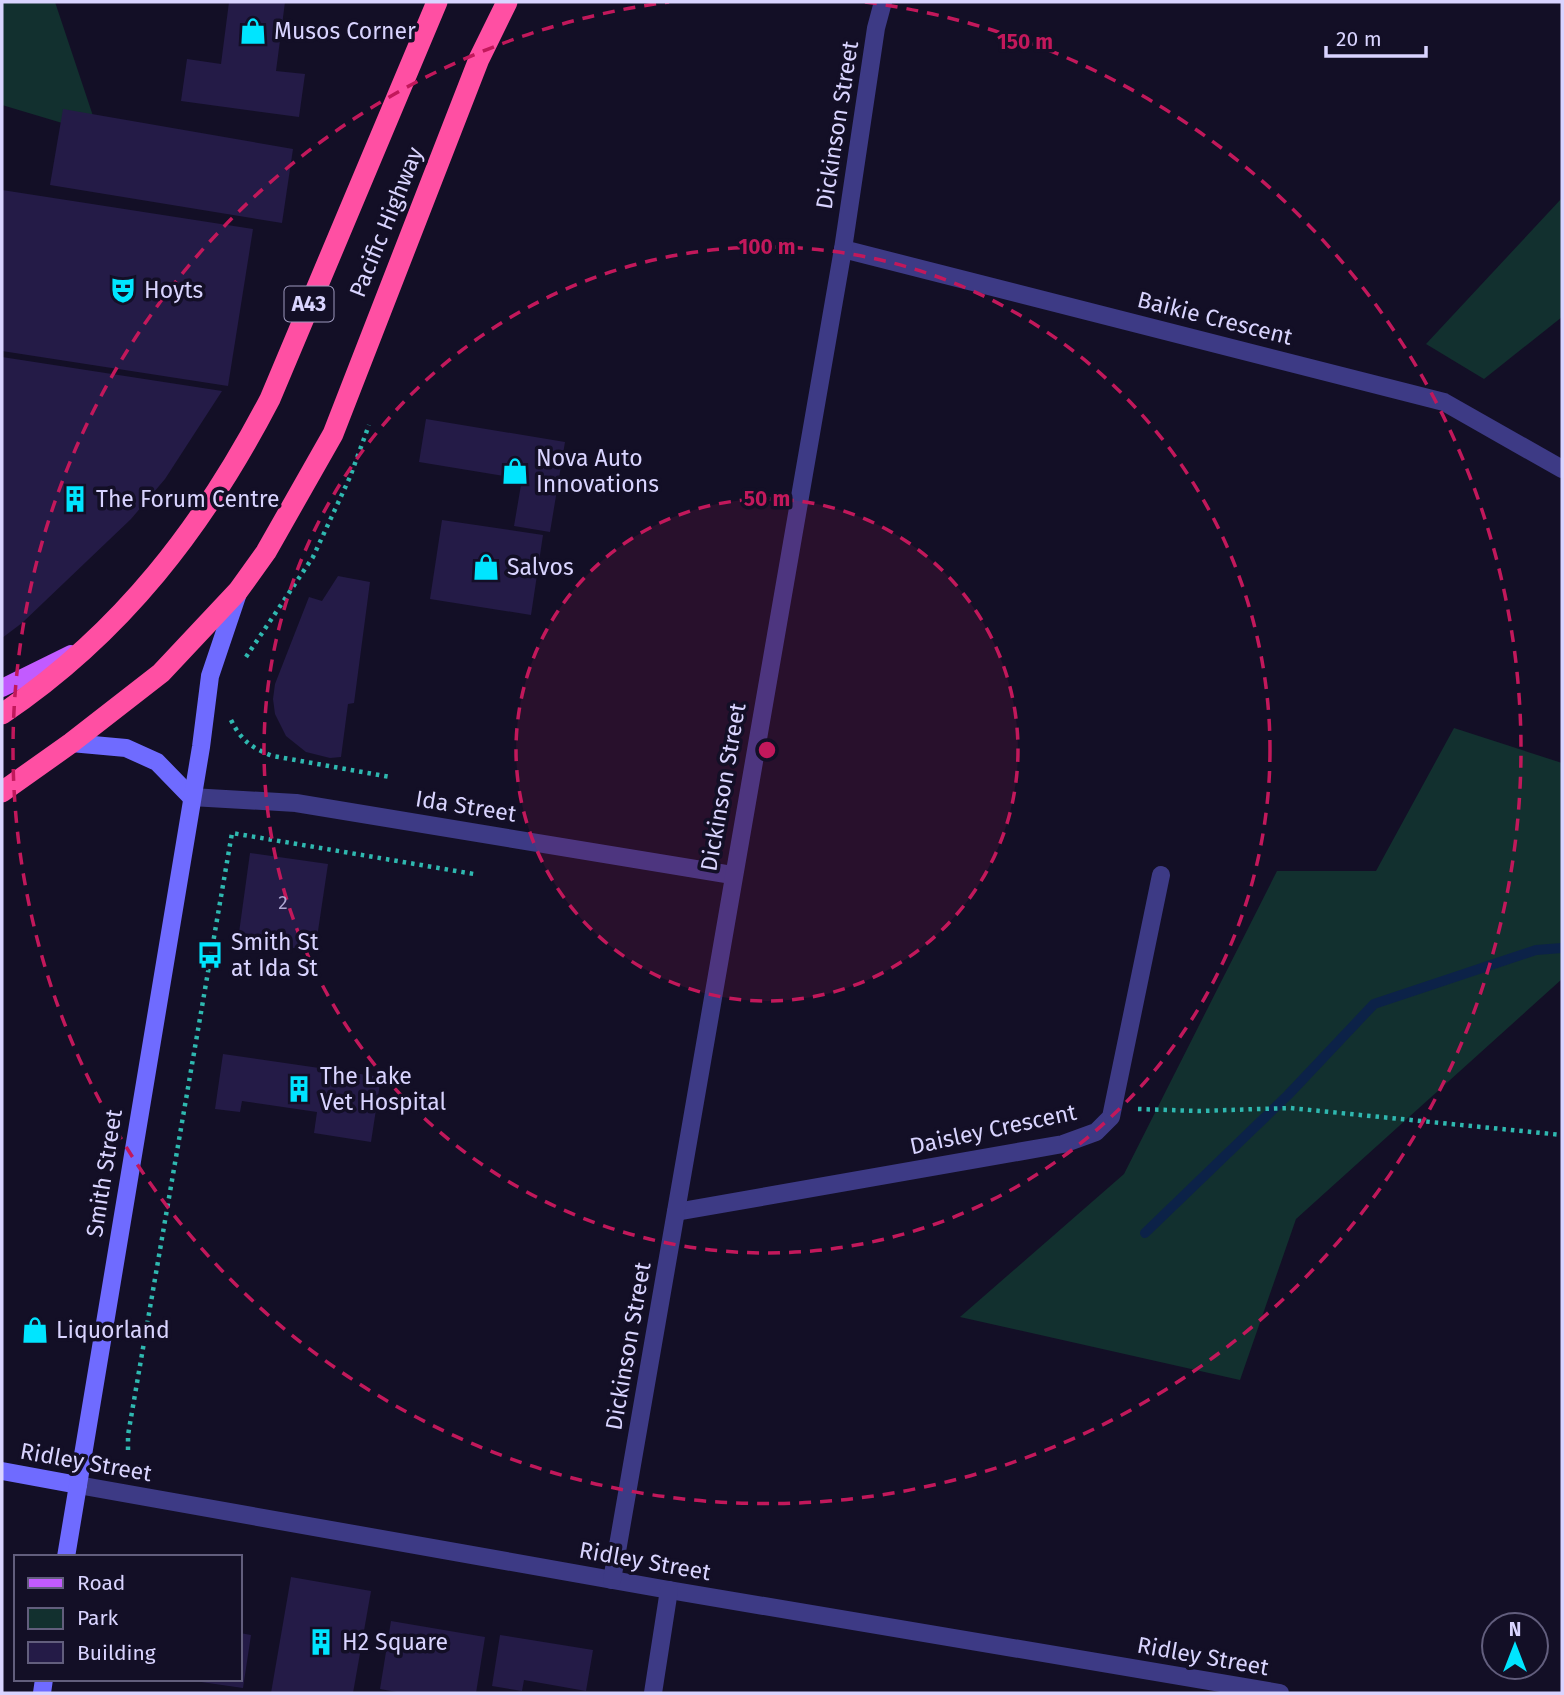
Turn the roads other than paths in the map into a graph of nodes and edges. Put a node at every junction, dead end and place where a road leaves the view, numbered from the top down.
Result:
1 (437, 2) edge
2 (507, 2) edge
3 (883, 2) edge
4 (843, 249) junction
5 (1562, 469) edge
6 (238, 591) junction
7 (89, 645) junction
8 (2, 688) edge
9 (2, 714) edge
10 (71, 743) junction
11 (2, 792) edge
12 (191, 797) junction
13 (732, 875) junction
14 (1161, 875) dead end
15 (676, 1212) junction
16 (2, 1471) edge
17 (78, 1485) junction
18 (66, 1555) edge
19 (612, 1580) junction
20 (669, 1590) junction
21 (653, 1693) edge
22 (1275, 1693) edge

1 - 7 highway, Pacific Highway / A43
2 - 6 highway, Pacific Highway
3 - 4 street, Dickinson Street
4 - 5 street, Baikie Crescent
4 - 13 street, Dickinson Street
6 - 10 highway, Pacific Highway
6 - 12 street, Smith Street
7 - 8 main road
7 - 9 highway, Pacific Highway / A43
10 - 11 highway, Pacific Highway
10 - 12 street
12 - 13 street, Ida Street
12 - 17 street, Smith Street
13 - 15 street, Dickinson Street
14 - 15 street, Daisley Crescent
15 - 19 street, Dickinson Street
16 - 17 street, Ridley Street
17 - 18 street, Smith Street
17 - 19 street, Ridley Street
19 - 20 street, Ridley Street
20 - 21 street
20 - 22 street, Ridley Street

